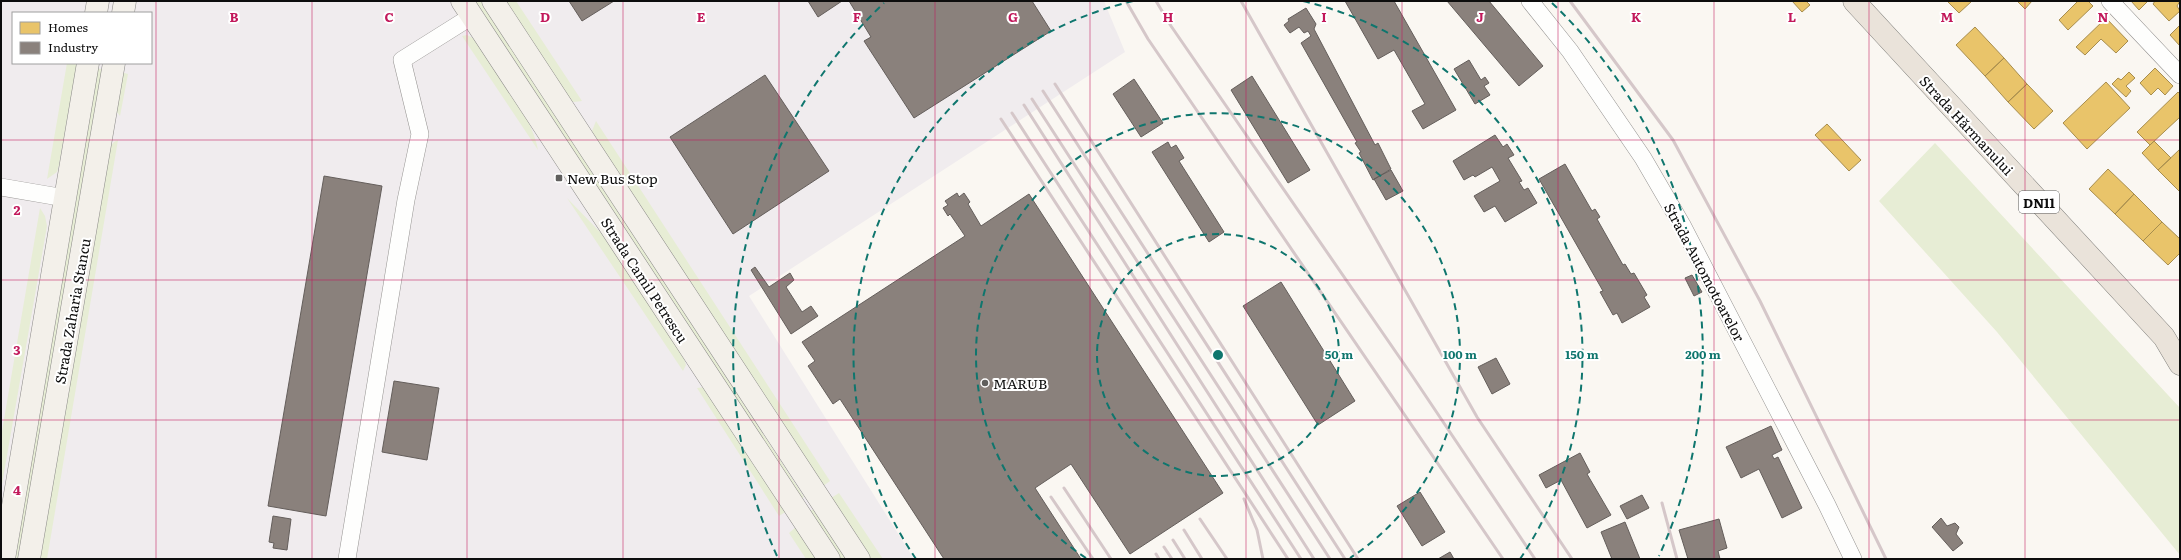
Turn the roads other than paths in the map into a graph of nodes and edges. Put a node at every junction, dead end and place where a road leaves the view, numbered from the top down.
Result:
1 (98, 1) edge
2 (125, 1) edge
3 (493, 1) edge
4 (1530, 1) edge
5 (1854, 1) edge
6 (2110, 1) edge
7 (467, 9) edge
8 (96, 12) edge
9 (123, 12) edge
10 (88, 64) edge
11 (114, 64) edge
12 (2180, 75) edge
13 (1, 187) edge
14 (65, 198) junction
15 (2172, 342) edge
16 (2180, 364) edge
17 (4, 559) edge
18 (30, 559) edge
19 (346, 559) edge
20 (829, 559) edge
21 (859, 559) edge
22 (1853, 559) edge

1 - 8 street
2 - 9 street
3 - 21 street, Strada Camil Petrescu
4 - 22 street, Strada Automotoarelor
5 - 15 main road, Strada Hărmanului / DN11
6 - 12 street
7 - 19 street
7 - 20 street, Strada Camil Petrescu
10 - 14 street, Strada Zaharia Stancu
11 - 18 street, Strada Zaharia Stancu
13 - 14 street
14 - 17 street, Strada Zaharia Stancu
15 - 16 main road, Strada Hărmanului / DN11

